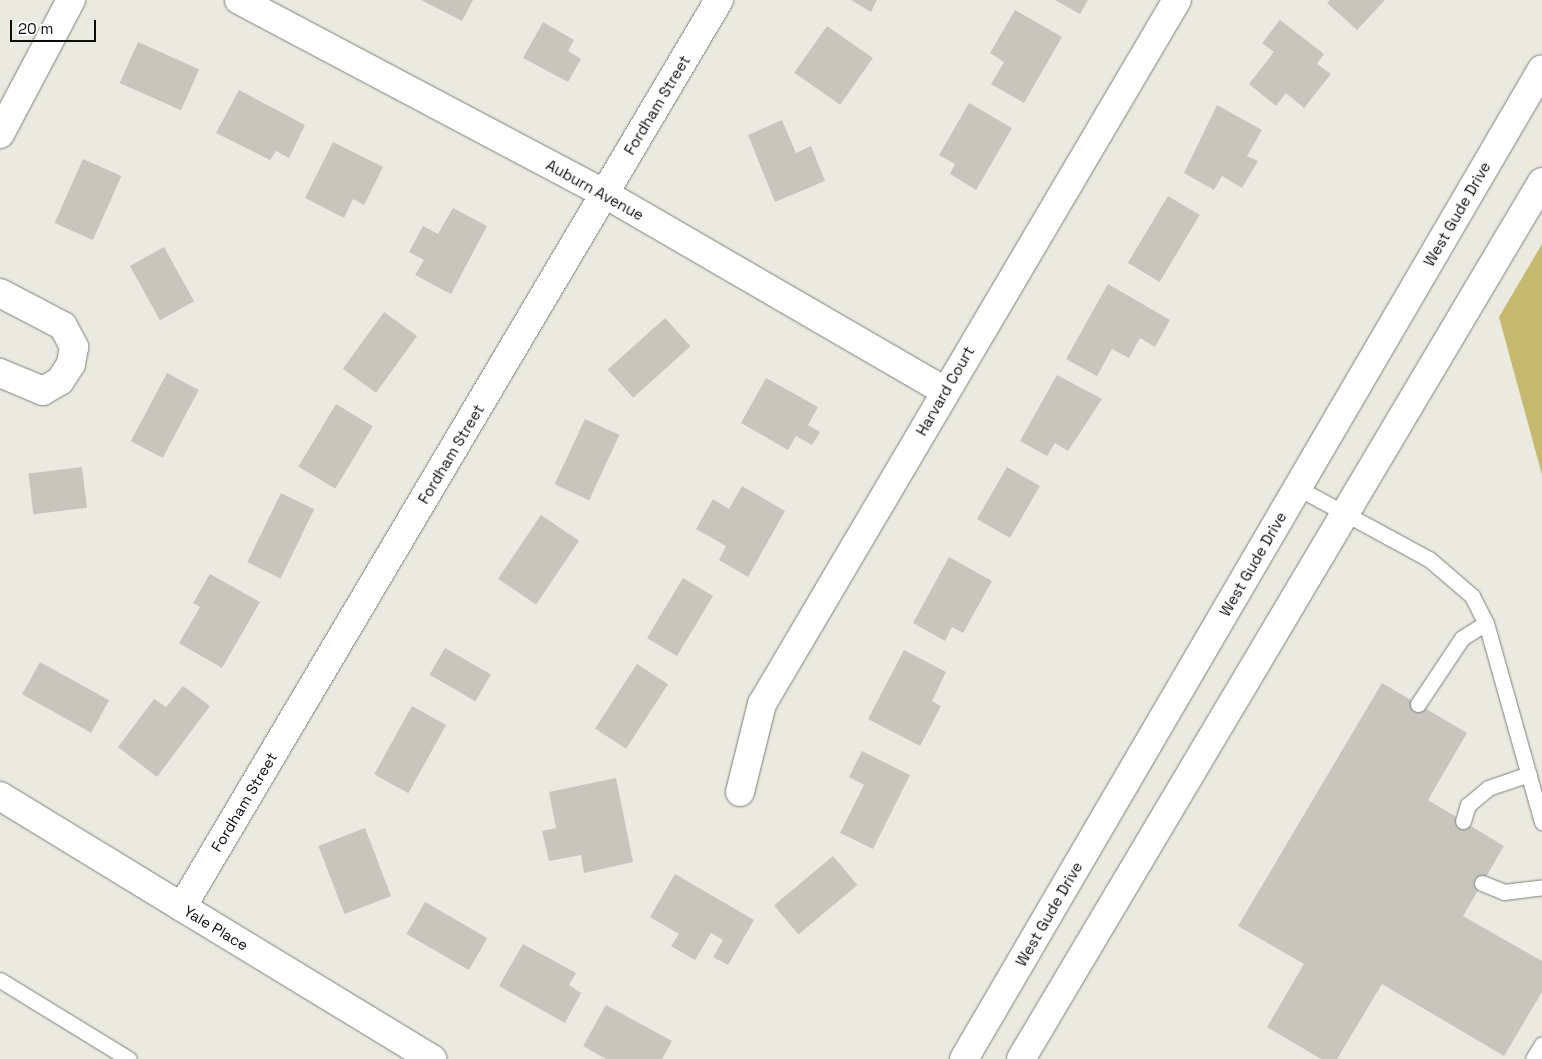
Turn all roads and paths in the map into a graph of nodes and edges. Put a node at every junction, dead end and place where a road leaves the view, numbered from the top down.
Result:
1 (71, 0) edge
2 (239, 0) edge
3 (719, 0) edge
4 (1177, 0) edge
5 (1542, 69) edge
6 (0, 134) edge
7 (1542, 182) edge
8 (605, 194) junction
9 (0, 293) edge
10 (0, 373) edge
11 (945, 391) junction
12 (1298, 488) junction
13 (1345, 513) junction
14 (1486, 623) junction
15 (1418, 704) dead end
16 (1529, 774) junction
17 (740, 792) dead end
18 (0, 796) edge
19 (1463, 821) dead end
20 (1542, 822) edge
21 (1482, 883) dead end
22 (1542, 887) edge
23 (182, 907) junction
24 (0, 980) edge
25 (1542, 1044) edge
26 (129, 1059) edge
27 (432, 1059) edge
28 (964, 1059) edge
29 (1022, 1059) edge
30 (1533, 1059) edge

1 - 6 street
2 - 8 street, Auburn Avenue
3 - 8 street, Fordham Street
4 - 11 street, Harvard Court
5 - 12 street, West Gude Drive
7 - 13 street
8 - 11 street, Auburn Avenue
8 - 23 street, Fordham Street
9 - 10 street
11 - 17 street, Harvard Court
12 - 13 lane
12 - 28 street, West Gude Drive
13 - 14 lane
13 - 29 street
14 - 15 lane
14 - 16 lane
16 - 19 lane
16 - 20 lane
18 - 23 street, Yale Place
21 - 22 lane
23 - 27 street, Yale Place
24 - 26 lane
25 - 30 lane

